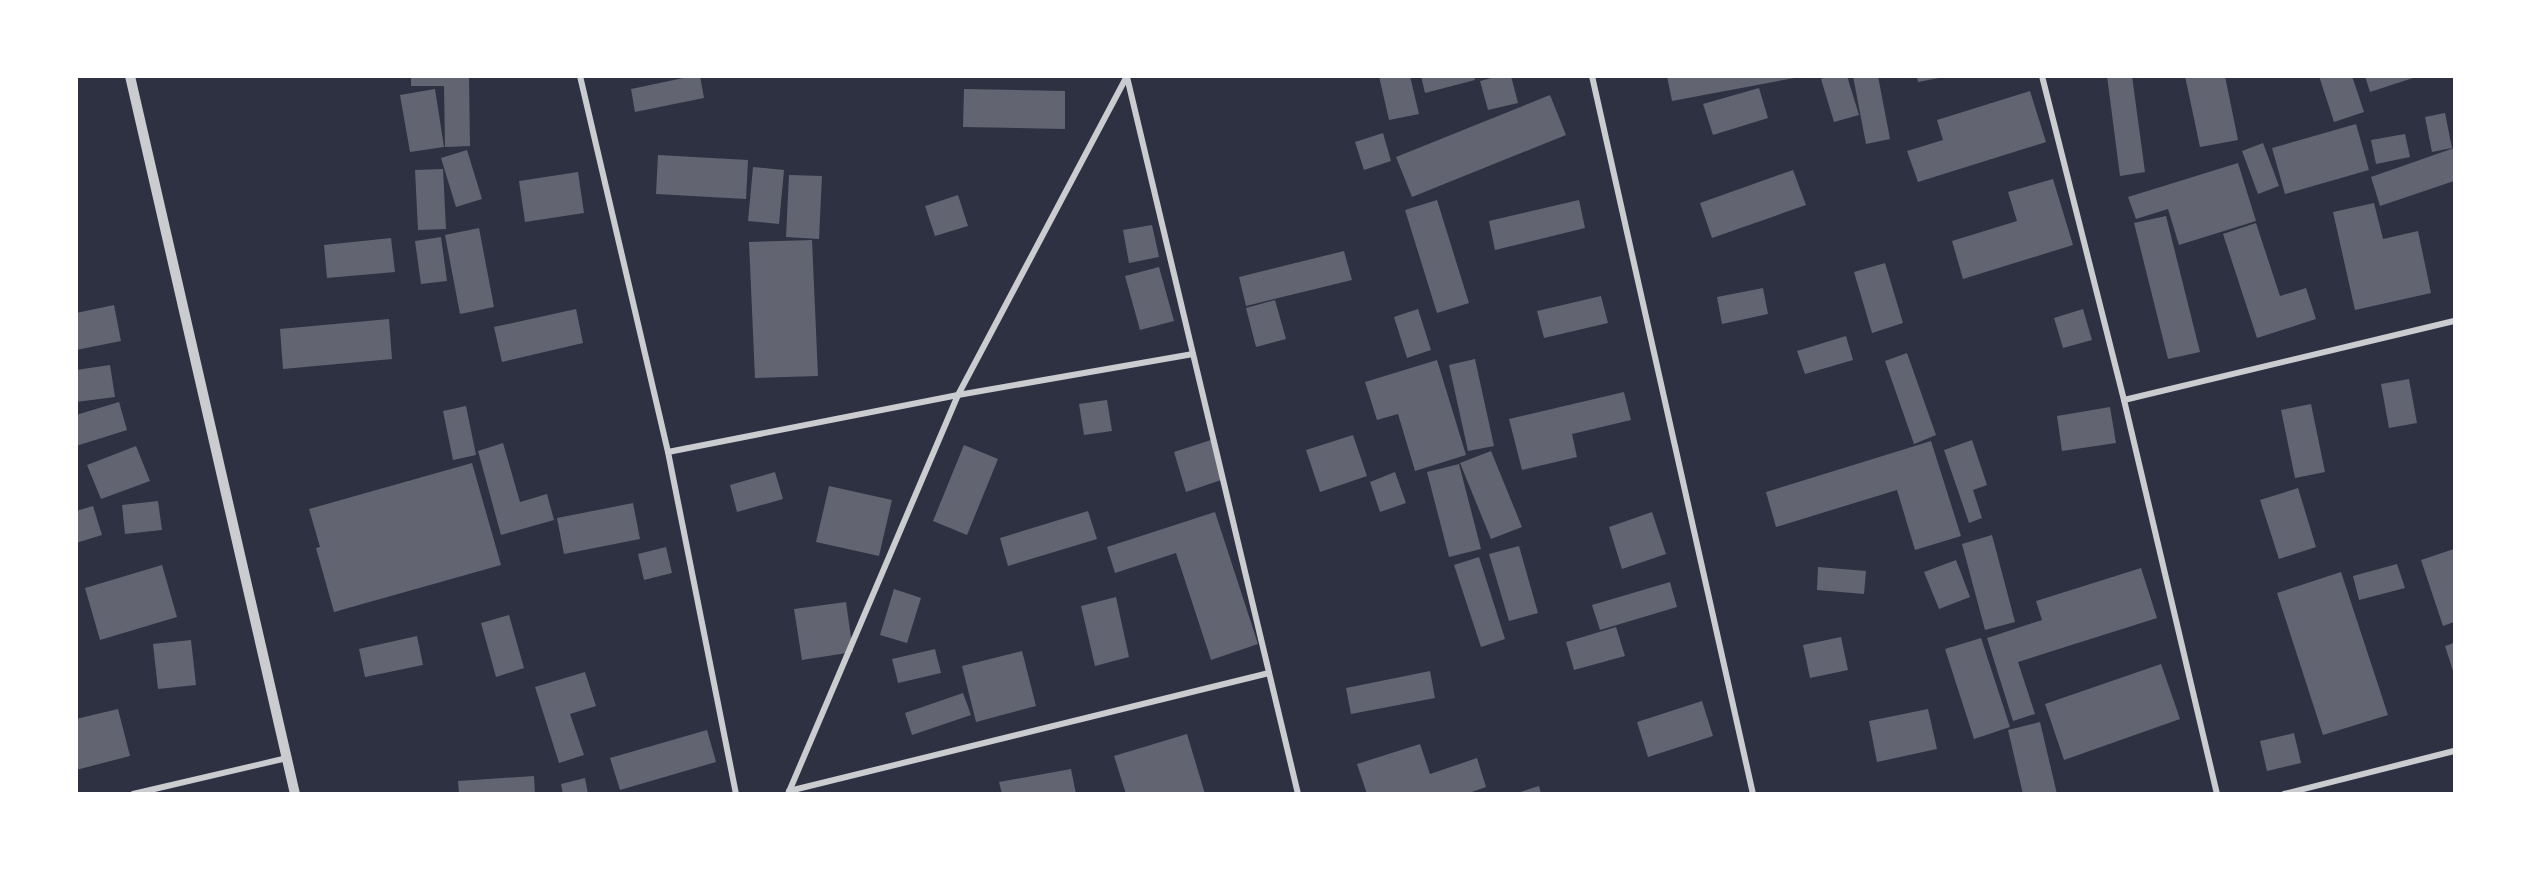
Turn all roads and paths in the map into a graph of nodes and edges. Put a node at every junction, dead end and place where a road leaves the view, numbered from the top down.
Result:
1 (130, 76) edge
2 (580, 76) edge
3 (1592, 76) edge
4 (2042, 76) edge
5 (1127, 77) edge
6 (2454, 321) edge
7 (1193, 354) junction
8 (958, 395) junction
9 (2124, 400) junction
10 (668, 452) junction
11 (1269, 673) junction
12 (2454, 751) edge
13 (287, 758) junction
14 (788, 792) edge
15 (133, 794) edge
16 (295, 794) edge
17 (736, 794) edge
18 (1298, 794) edge
19 (1753, 794) edge
20 (2217, 794) edge
21 (2284, 794) edge

1 - 13 street
2 - 10 street
3 - 19 street
4 - 9 street
5 - 7 street
5 - 8 street
6 - 9 street
7 - 8 street
7 - 11 street
8 - 10 street
8 - 14 street
9 - 20 street
10 - 17 street
11 - 14 street
11 - 18 street
12 - 21 street
13 - 15 street
13 - 16 street

